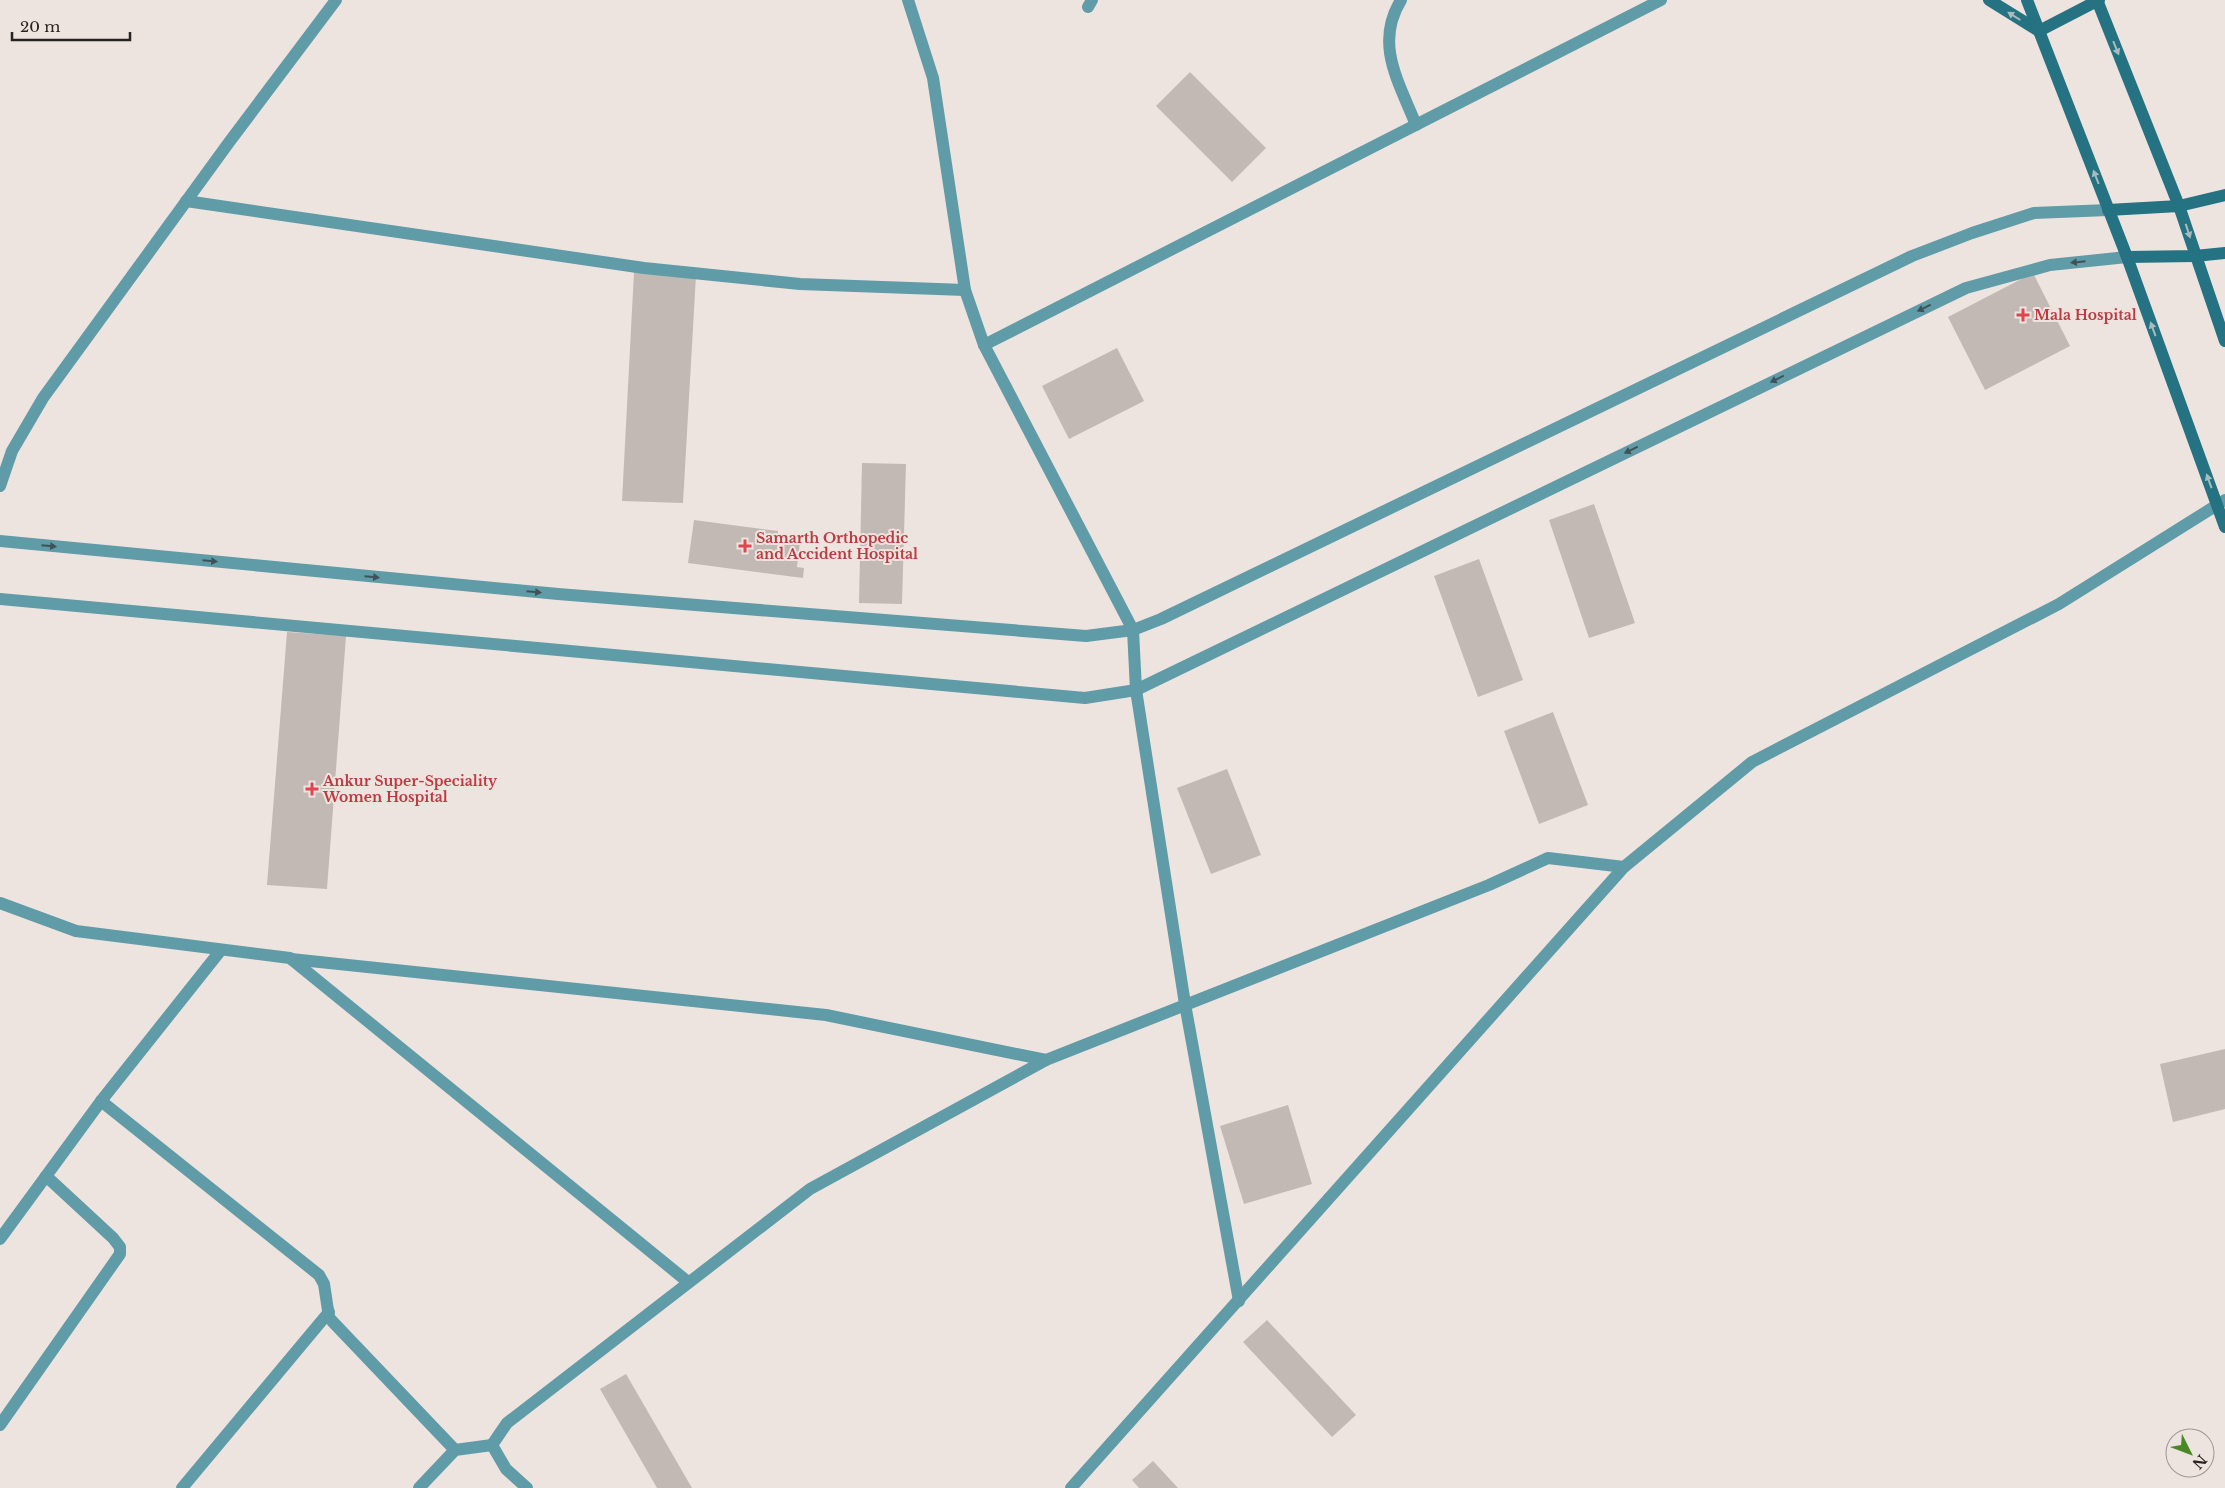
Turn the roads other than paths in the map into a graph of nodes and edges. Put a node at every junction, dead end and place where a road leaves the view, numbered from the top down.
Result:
1 (336, 0) edge
2 (908, 0) edge
3 (1401, 0) edge
4 (1661, 0) edge
5 (1989, 0) edge
6 (2027, 0) edge
7 (2098, 1) edge
8 (2039, 31) junction
9 (1416, 125) junction
10 (2225, 194) edge
11 (186, 201) junction
12 (2179, 206) junction
13 (2108, 210) junction
14 (2225, 253) edge
15 (2196, 256) junction
16 (2127, 257) junction
17 (965, 290) junction
18 (2225, 341) edge
19 (984, 345) junction
20 (0, 486) edge
21 (2222, 502) edge
22 (2225, 528) edge
23 (0, 542) edge
24 (0, 599) edge
25 (1133, 630) junction
26 (1136, 690) junction
27 (1624, 867) junction
28 (0, 903) edge
29 (221, 950) junction
30 (290, 958) junction
31 (1185, 1004) junction
32 (1046, 1060) junction
33 (101, 1101) junction
34 (46, 1176) junction
35 (0, 1239) edge
36 (688, 1282) junction
37 (1239, 1301) junction
38 (328, 1312) junction
39 (0, 1425) edge
40 (492, 1446) junction
41 (456, 1450) junction
42 (182, 1488) edge
43 (420, 1488) edge
44 (527, 1488) edge
45 (1071, 1488) edge

1 - 11 street
2 - 17 street
3 - 9 street
4 - 9 street
8 -> 5 main road
6 - 8 main road
7 - 8 main road
7 -> 12 main road
13 -> 8 main road
9 - 19 street
10 - 12 main road
11 - 17 street
11 - 20 street
12 - 13 main road
12 -> 15 main road
13 - 16 main road
13 - 25 street
14 - 15 main road
15 - 16 main road
15 - 18 main road
21 -> 16 main road
16 -> 26 street
17 - 19 street
19 - 25 street
21 - 22 main road
21 - 27 street
23 -> 25 street
24 - 26 street
25 - 26 street
26 - 31 street
27 - 31 street
27 - 37 street
28 - 29 street
29 - 30 street
29 - 33 street
30 - 32 street
30 - 36 street
31 - 32 street
31 - 37 street
32 - 36 street
33 - 34 street
33 - 38 street
34 - 35 street
34 - 39 street
36 - 40 street
37 - 45 street
38 - 41 street
38 - 42 street
40 - 41 street
40 - 44 street
41 - 43 street

